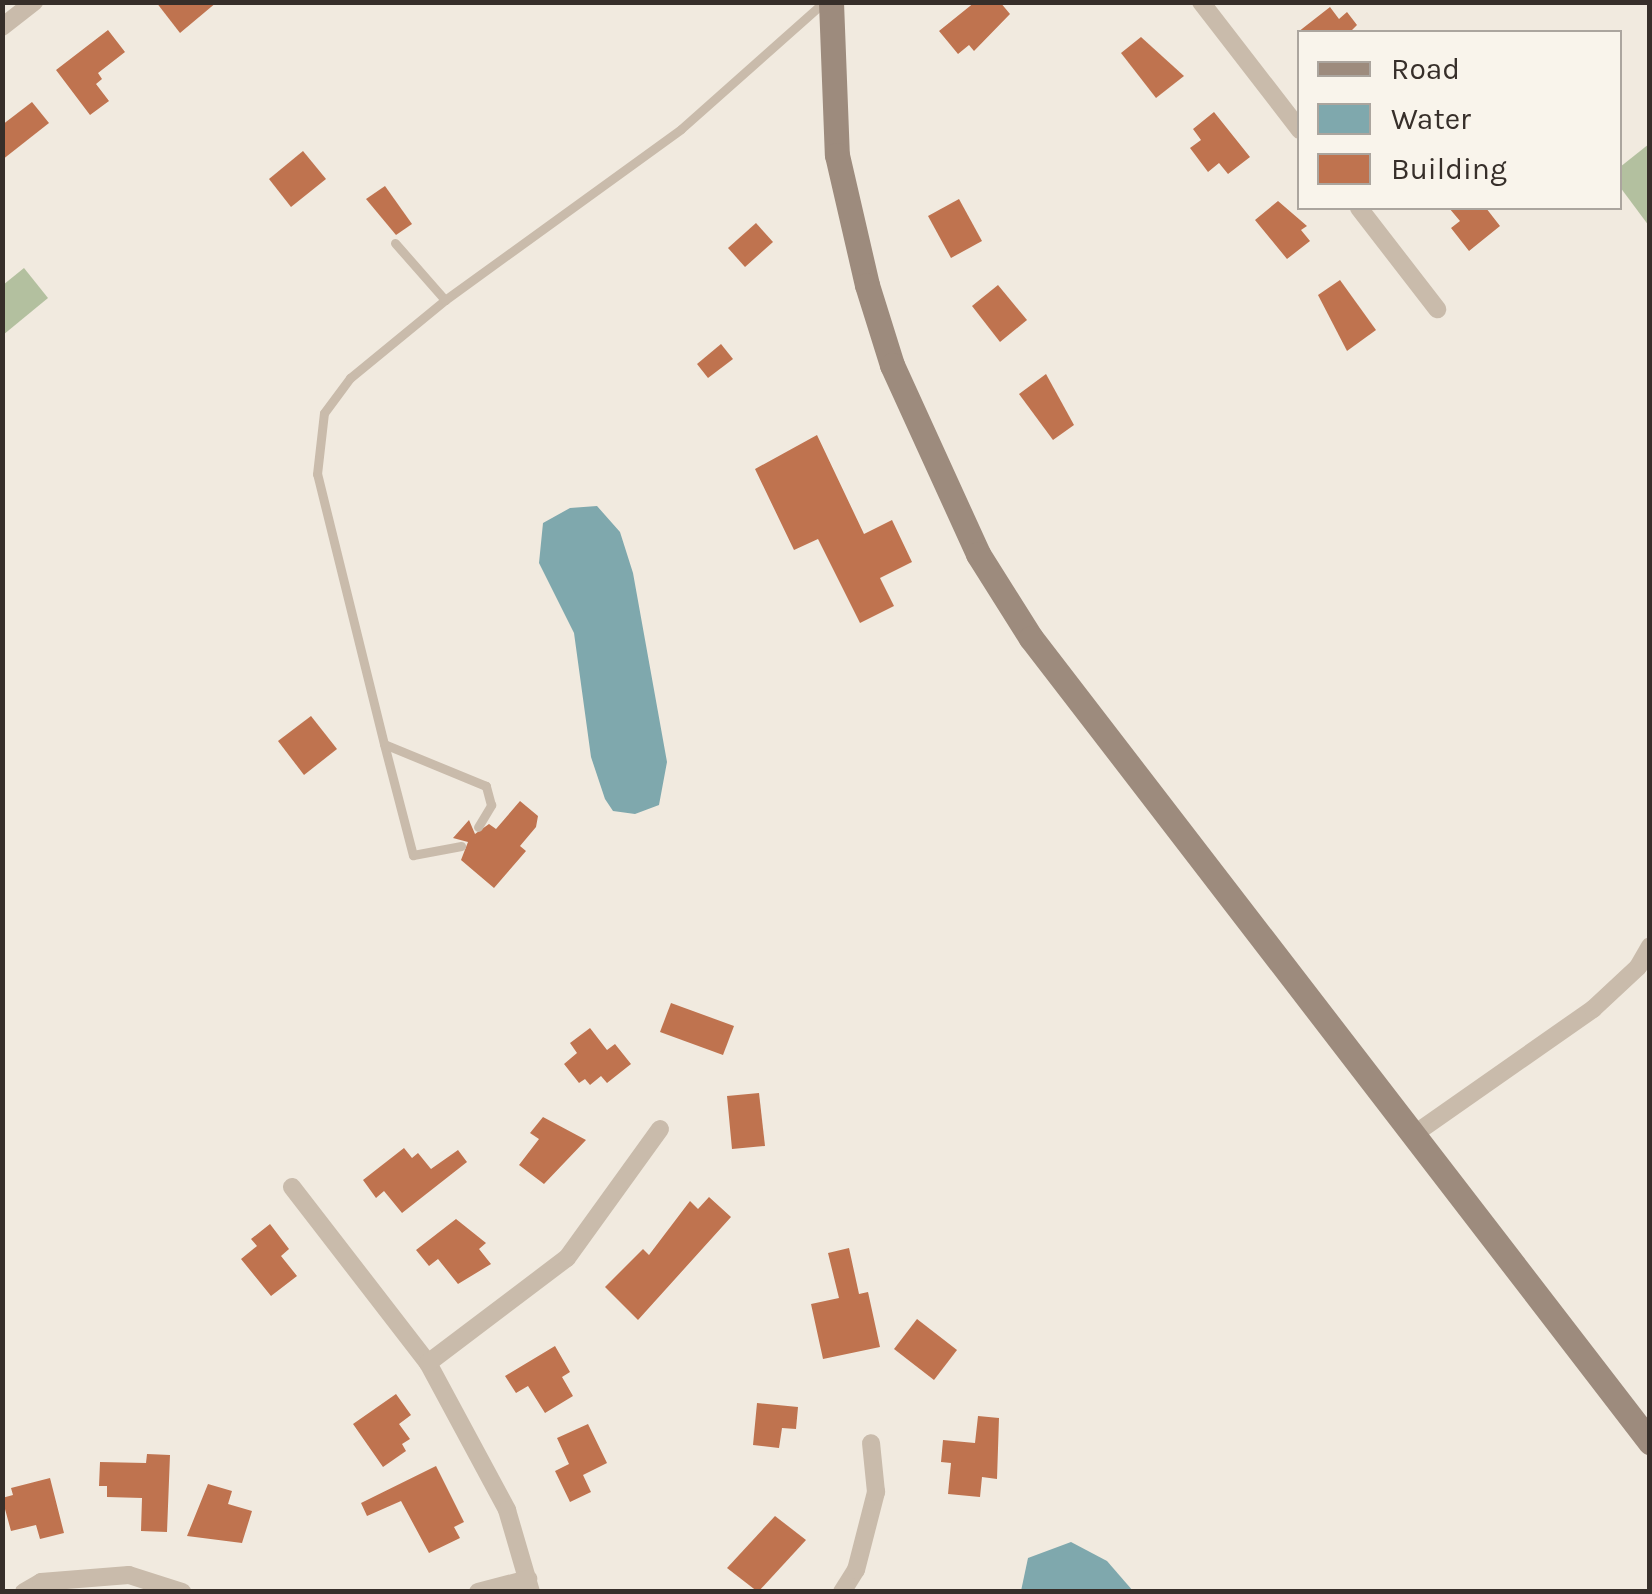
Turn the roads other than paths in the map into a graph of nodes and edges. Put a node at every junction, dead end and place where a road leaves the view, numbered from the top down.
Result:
1 (34, 2) edge
2 (828, 2) edge
3 (1202, 2) edge
4 (2, 26) edge
5 (1297, 126) edge
6 (1361, 210) edge
7 (396, 243) dead end
8 (444, 300) junction
9 (1438, 310) dead end
10 (384, 744) junction
11 (478, 826) dead end
12 (461, 846) dead end
13 (1650, 946) edge
14 (660, 1129) dead end
15 (1414, 1135) junction
16 (292, 1187) dead end
17 (428, 1363) junction
18 (1650, 1442) edge
19 (871, 1443) dead end
20 (530, 1585) edge
21 (24, 1592) edge
22 (182, 1592) edge
23 (478, 1592) edge
24 (842, 1592) edge

1 - 4 street
2 - 8 lane
2 - 15 main road
3 - 5 street
6 - 9 street
7 - 8 lane
8 - 10 lane
10 - 11 lane
10 - 12 lane
13 - 15 street
14 - 17 street
15 - 18 main road
16 - 17 street
17 - 20 street
19 - 24 street
20 - 23 street
21 - 22 street

